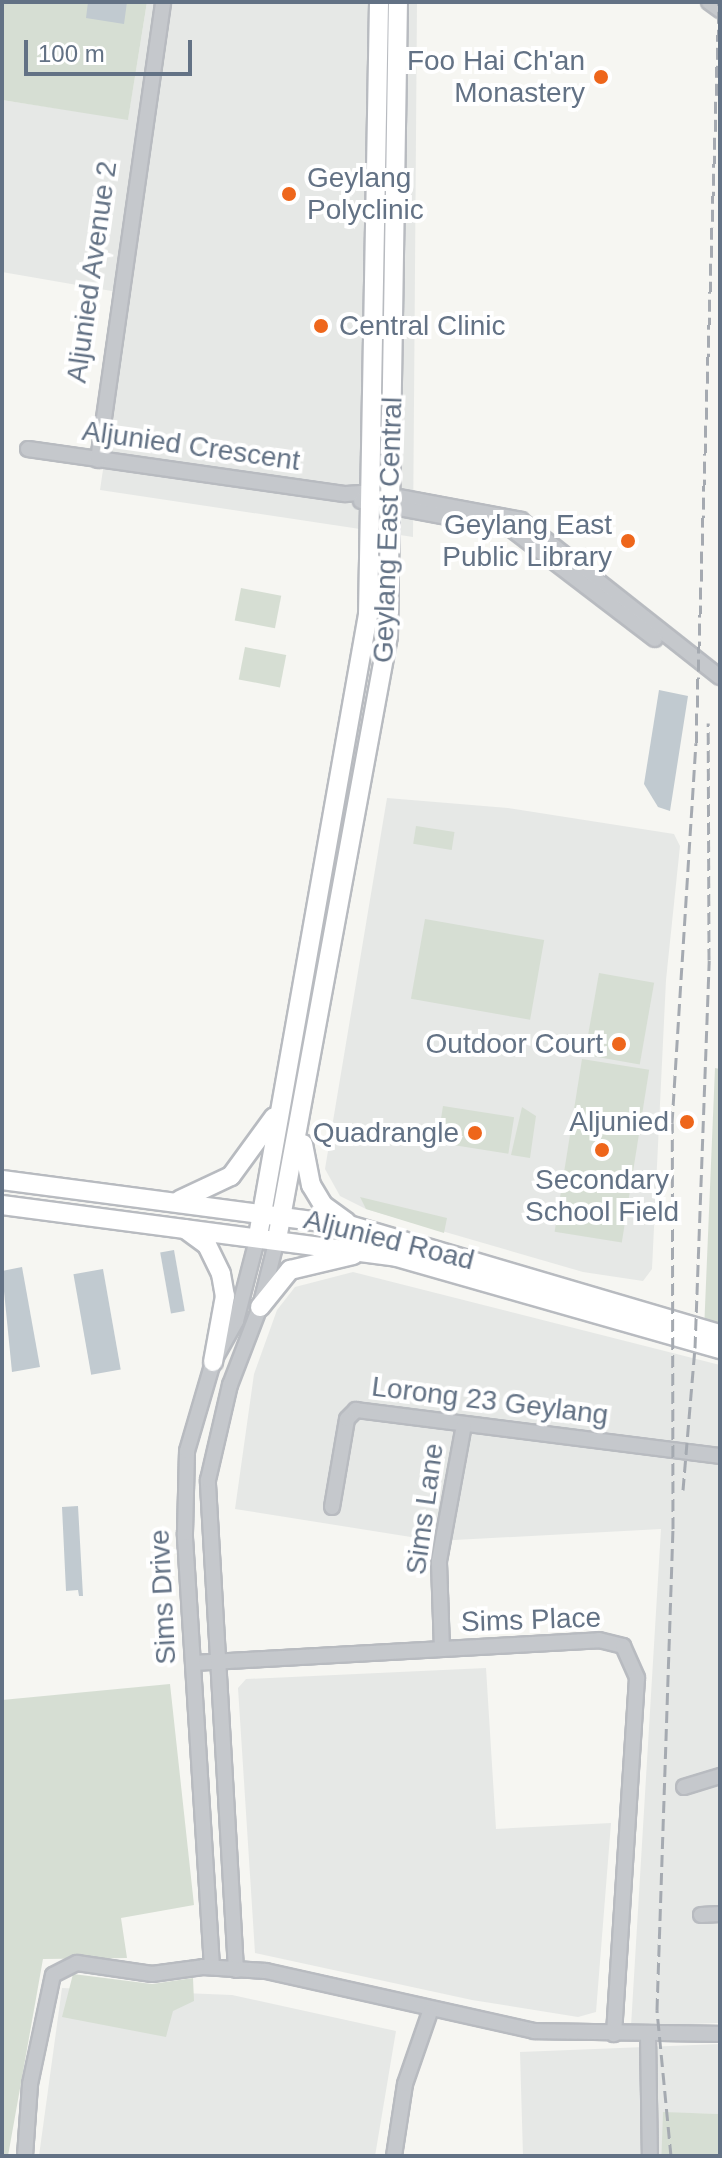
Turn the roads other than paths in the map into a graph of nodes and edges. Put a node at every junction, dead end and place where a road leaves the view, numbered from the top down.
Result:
1 (163, 2) edge
2 (379, 2) edge
3 (398, 2) edge
4 (709, 2) edge
5 (720, 10) edge
6 (28, 449) dead end
7 (94, 460) junction
8 (372, 499) junction
9 (392, 503) junction
10 (720, 677) edge
11 (720, 688) edge
12 (285, 1097) junction
13 (302, 1123) junction
14 (2, 1180) edge
15 (177, 1201) junction
16 (2, 1205) edge
17 (262, 1213) junction
18 (282, 1215) junction
19 (181, 1226) junction
20 (352, 1226) junction
21 (268, 1238) junction
22 (367, 1252) junction
23 (260, 1307) junction
24 (720, 1334) edge
25 (720, 1349) edge
26 (213, 1362) junction
27 (464, 1425) junction
28 (720, 1456) edge
29 (332, 1507) dead end
30 (442, 1649) junction
31 (216, 1662) junction
32 (193, 1663) junction
33 (720, 1776) edge
34 (684, 1787) dead end
35 (720, 1914) edge
36 (701, 1915) dead end
37 (208, 1967) junction
38 (236, 1970) junction
39 (424, 2011) junction
40 (614, 2034) junction
41 (720, 2034) edge
42 (648, 2035) junction
43 (25, 2151) edge
44 (394, 2156) edge
45 (650, 2156) edge

1 - 7 street, Aljunied Avenue 2
2 - 8 main road, Geylang East Central
3 - 9 main road, Geylang East Central
4 - 5 street
6 - 7 street, Aljunied Crescent
7 - 8 street, Aljunied Crescent
8 - 9 street, Aljunied Crescent
8 - 12 main road, Geylang East Central
9 - 10 street
9 - 11 street
9 - 13 main road, Geylang East Central
12 - 15 main road
12 - 17 main road, Geylang East Central
13 - 18 main road, Geylang East Central
13 - 20 main road
14 - 15 main road, Aljunied Road
15 - 17 main road, Aljunied Road
16 - 19 main road, Aljunied Road
17 - 18 main road, Aljunied Road
17 - 21 main road, Geylang East Central
18 - 20 main road, Aljunied Road
18 - 21 main road, Geylang East Central
19 - 21 main road, Aljunied Road
19 - 26 main road
20 - 24 main road, Aljunied Road
21 - 22 main road, Aljunied Road
21 - 23 street, Sims Drive
21 - 26 street, Sims Drive
22 - 23 main road
22 - 25 main road, Aljunied Road
23 - 31 street, Sims Drive
26 - 32 street, Sims Drive
27 - 28 street, Lorong 23 Geylang
27 - 29 street, Lorong 23 Geylang
27 - 30 street, Sims Lane
30 - 31 street, Sims Place
30 - 40 street, Sims Place
31 - 32 street, Sims Place
31 - 38 street, Sims Drive
32 - 37 street, Sims Drive
33 - 34 street
35 - 36 street
37 - 38 street
37 - 43 street
38 - 39 street
39 - 40 street
39 - 44 street
40 - 42 street
41 - 42 street
42 - 45 street

